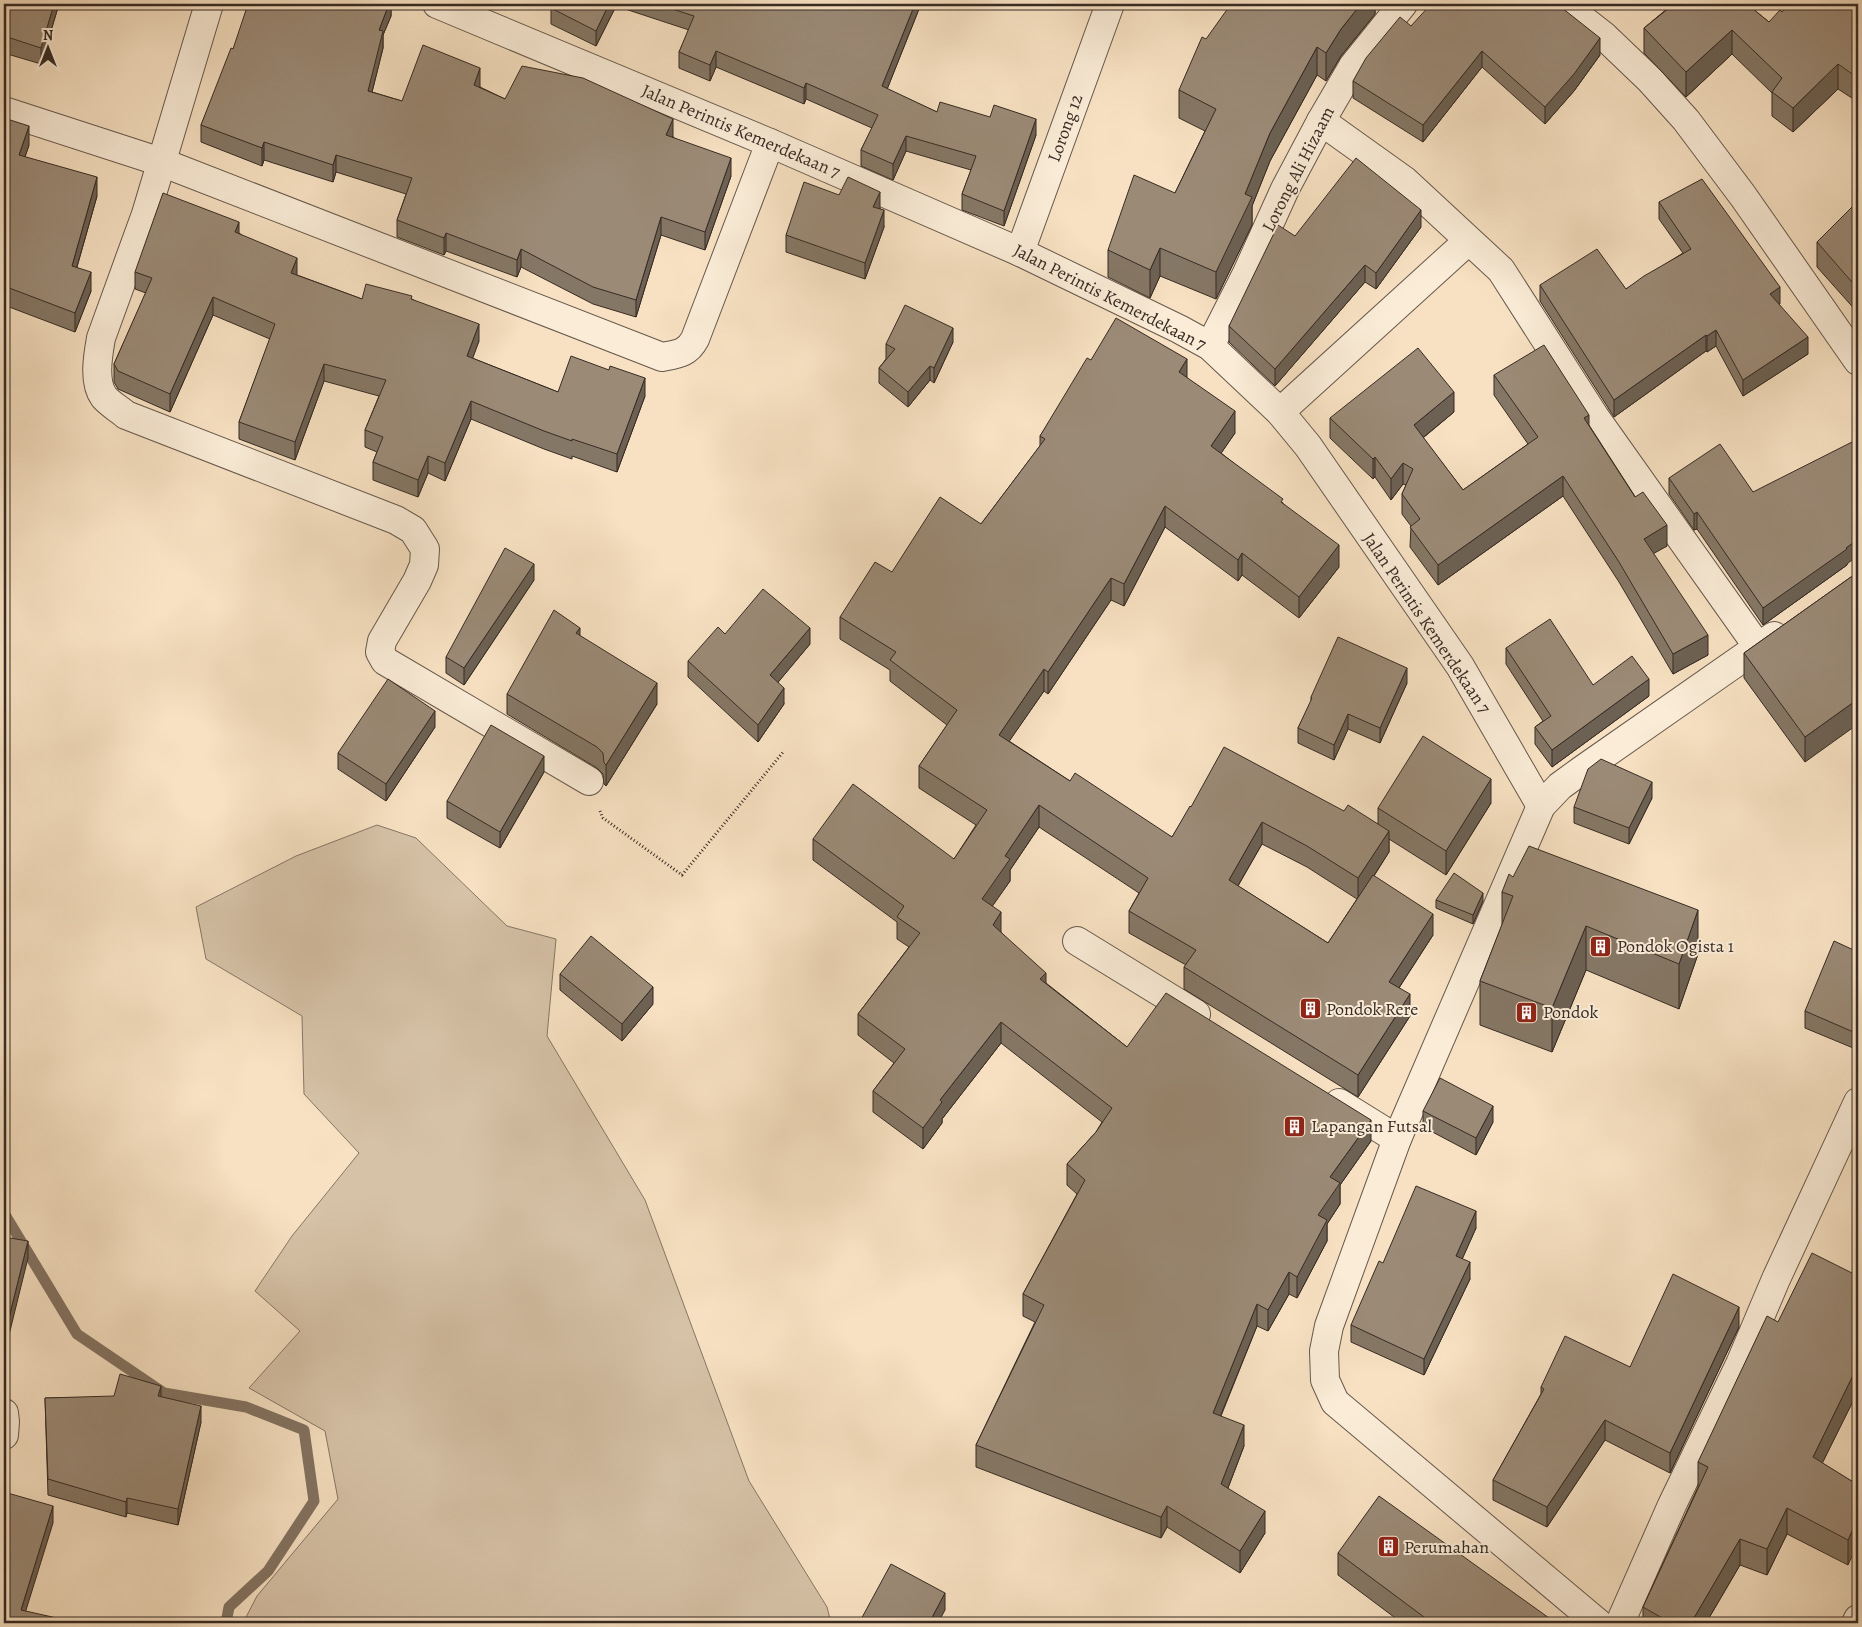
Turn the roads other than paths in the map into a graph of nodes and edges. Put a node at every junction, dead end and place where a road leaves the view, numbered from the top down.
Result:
1 (209, 4) edge
2 (436, 4) edge
3 (1110, 4) edge
4 (1403, 4) edge
5 (1564, 4) edge
6 (4, 111) edge
7 (1321, 121) junction
8 (770, 143) junction
9 (161, 162) junction
10 (1468, 241) junction
11 (1020, 252) junction
12 (1210, 346) junction
13 (1858, 362) edge
14 (1280, 412) junction
15 (1797, 620) edge
16 (1758, 647) junction
17 (589, 781) road end
18 (1542, 806) junction
19 (1077, 941) dead end
20 (1220, 1029) edge
21 (1322, 1092) edge
22 (1858, 1102) edge
23 (1397, 1139) junction
24 (4, 1413) edge
25 (4, 1435) edge
26 (1858, 1619) edge
27 (1598, 1623) edge
28 (1620, 1623) edge
29 (1856, 1623) edge

1 - 9 street
2 - 8 street, Jalan Perintis Kemerdekaan 7
3 - 11 street, Lorong 12
4 - 7 street, Lorong Ali Hizaam
5 - 13 street
6 - 9 street
7 - 10 street
7 - 12 street, Lorong Ali Hizaam
8 - 9 street
8 - 11 street, Jalan Perintis Kemerdekaan 7
9 - 17 street
10 - 14 street
10 - 16 street
11 - 12 street, Jalan Perintis Kemerdekaan 7
12 - 14 street, Jalan Perintis Kemerdekaan 7
14 - 18 street, Jalan Perintis Kemerdekaan 7
15 - 16 street
16 - 18 street
18 - 23 street
19 - 20 street
21 - 23 street
22 - 28 street
23 - 27 street
24 - 25 street
26 - 29 street

